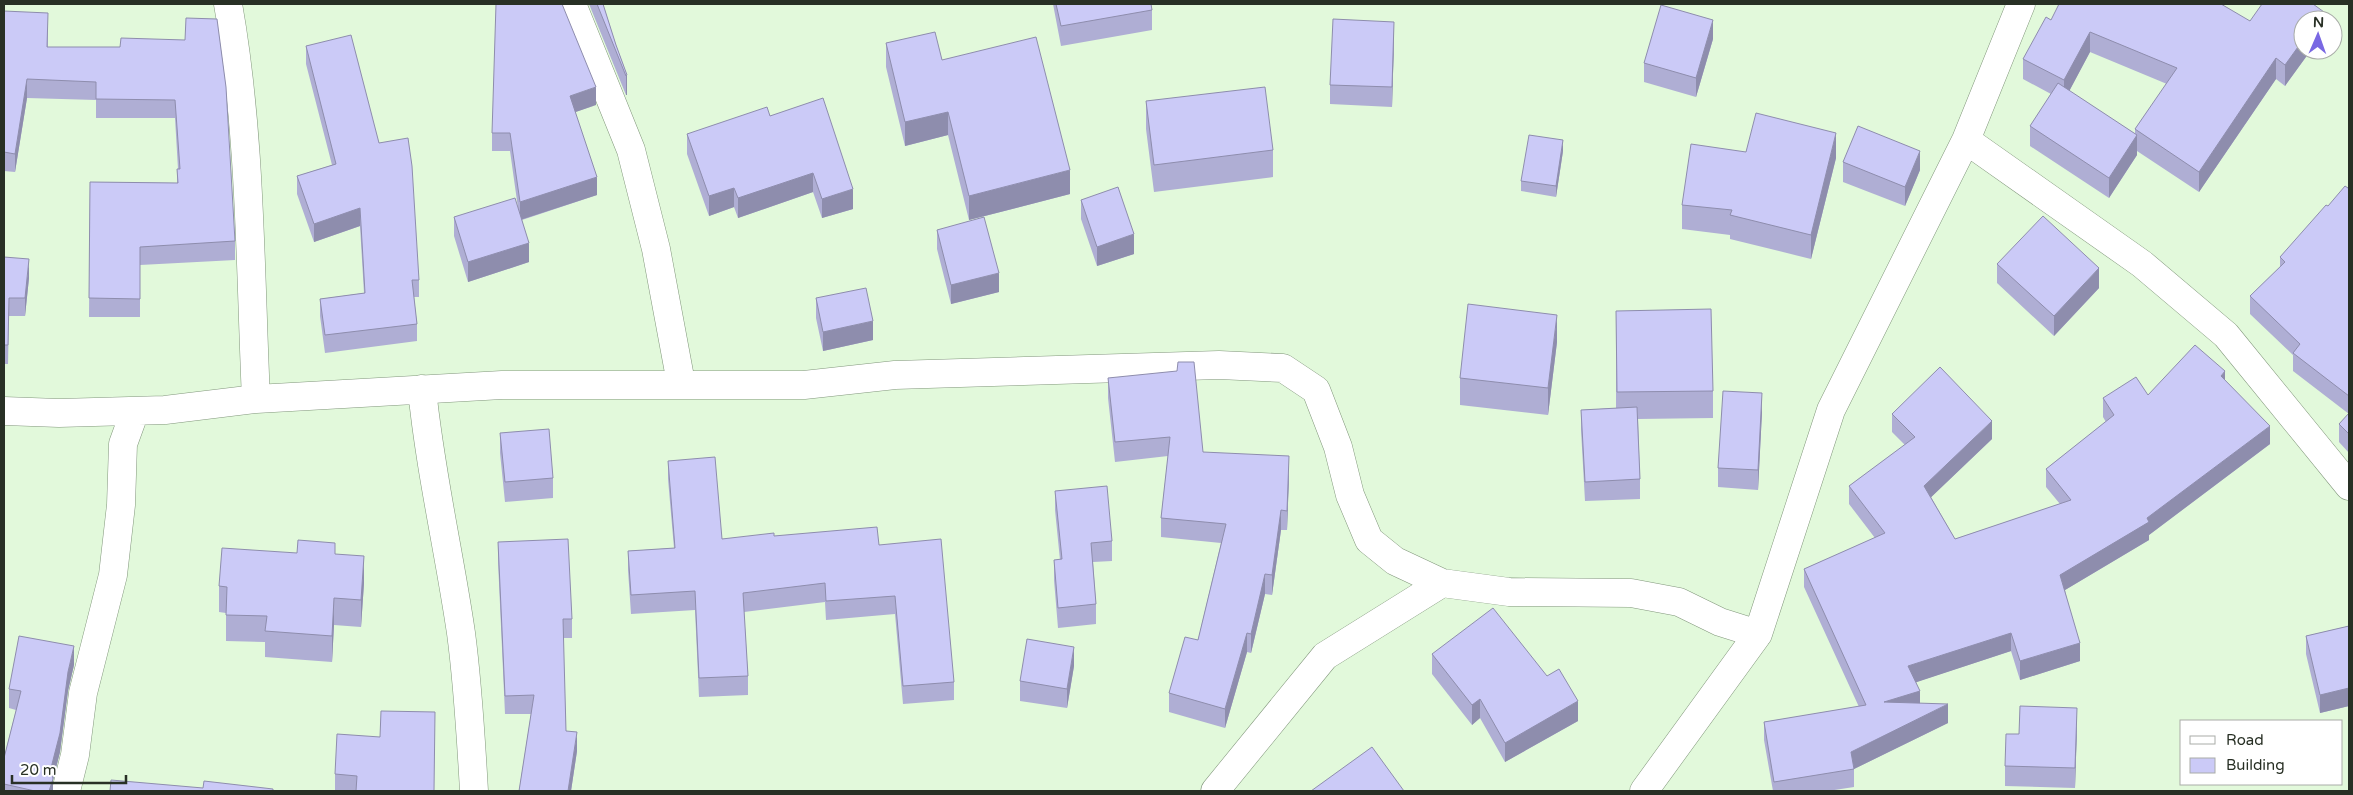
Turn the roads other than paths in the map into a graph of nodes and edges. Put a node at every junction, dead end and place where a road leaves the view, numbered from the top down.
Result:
1 (228, 4) edge
2 (572, 4) edge
3 (2021, 4) edge
4 (1966, 140) junction
5 (681, 383) junction
6 (422, 389) junction
7 (256, 399) junction
8 (4, 411) edge
9 (136, 411) junction
10 (2349, 486) edge
11 (1442, 583) junction
12 (1758, 634) junction
13 (66, 791) edge
14 (474, 791) edge
15 (1215, 791) edge
16 (1644, 791) edge

1 - 7 street
2 - 5 street
3 - 4 street
4 - 10 street
4 - 12 street
5 - 6 street
5 - 11 street
6 - 7 street
6 - 14 street
7 - 9 street
8 - 9 street
9 - 13 street
11 - 12 street
11 - 15 street
12 - 16 street

